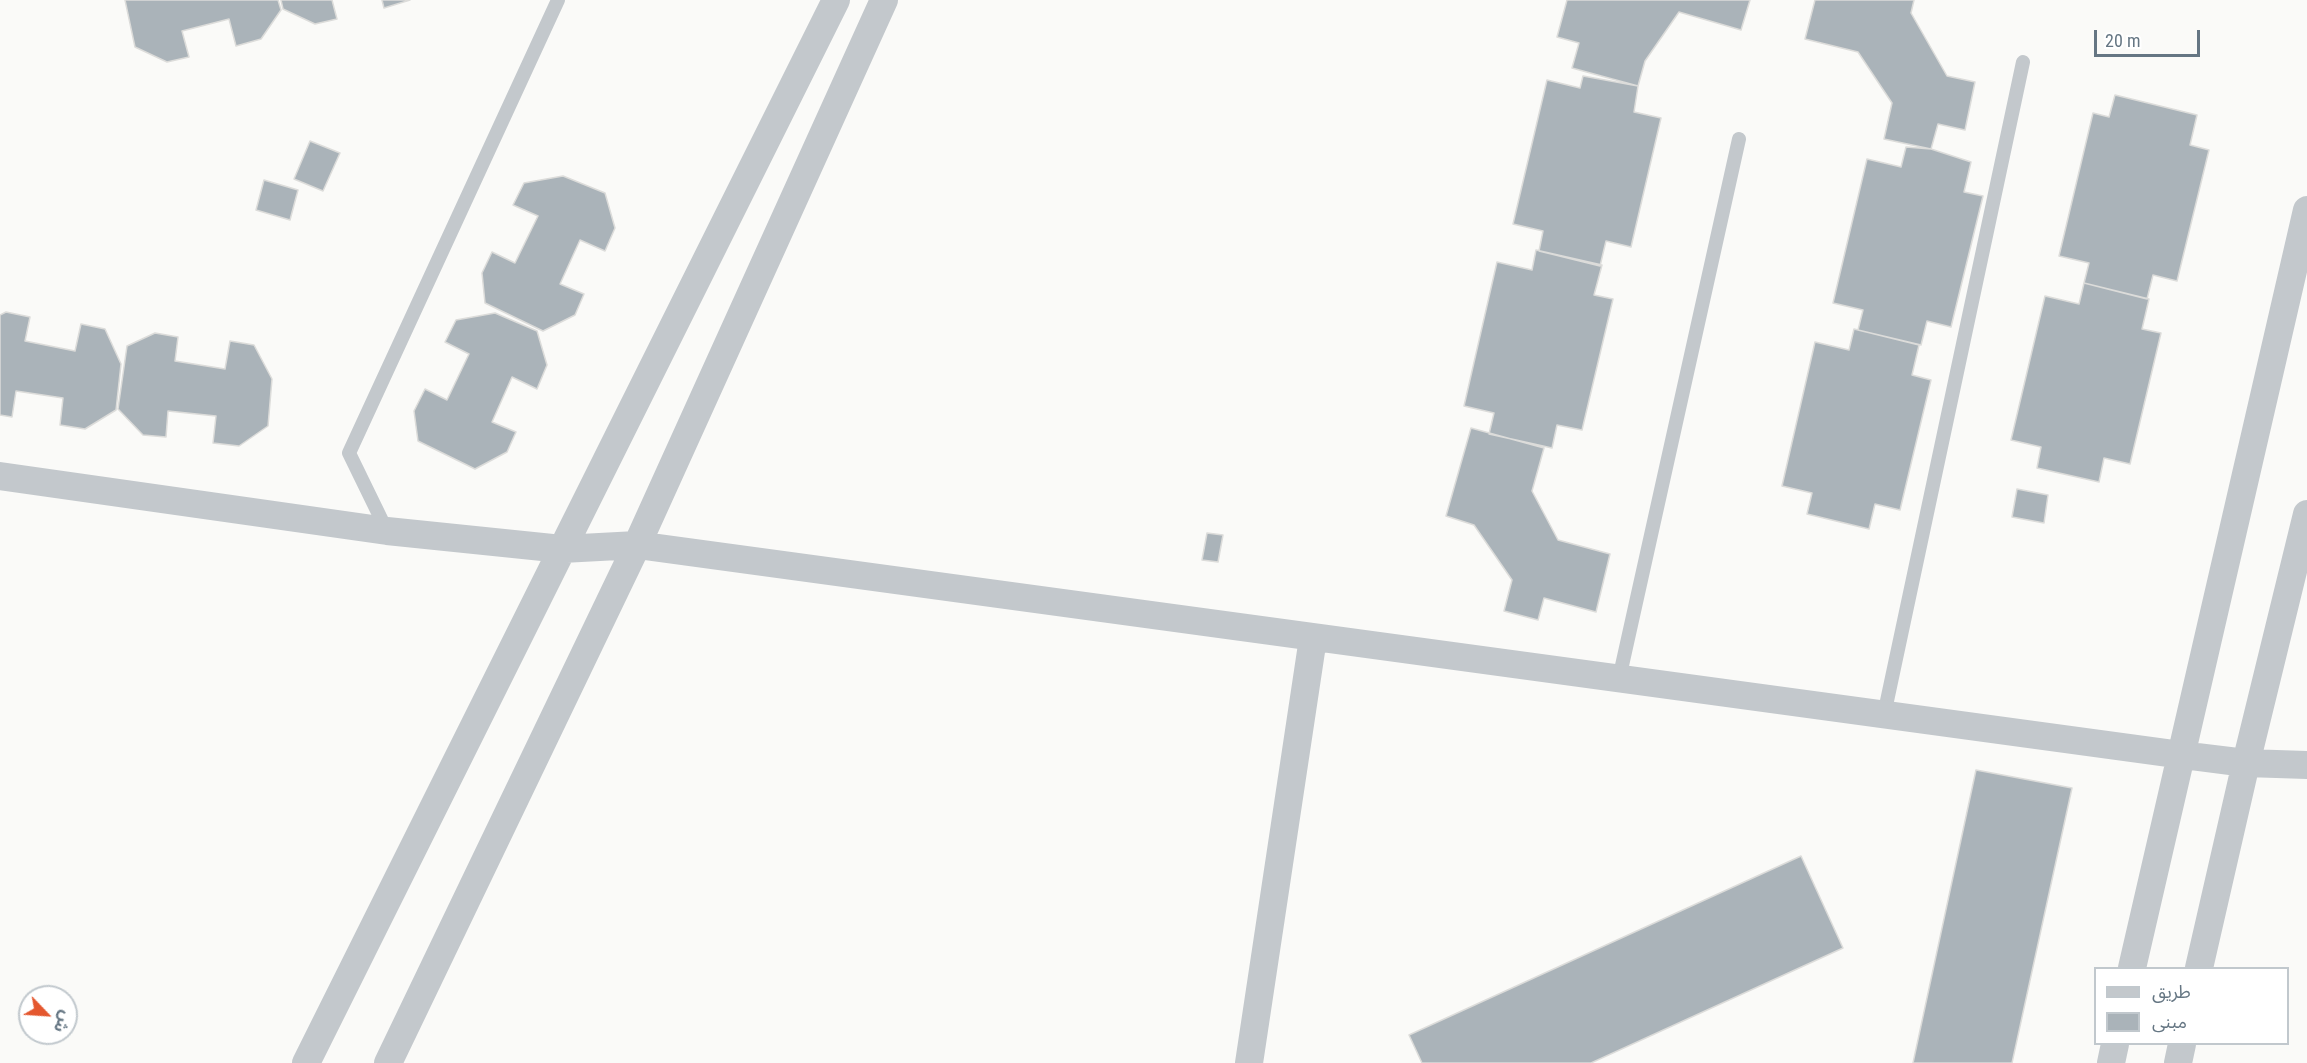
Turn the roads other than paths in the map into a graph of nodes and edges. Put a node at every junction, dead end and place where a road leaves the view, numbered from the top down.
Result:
1 (558, 0) edge
2 (836, 0) edge
3 (884, 0) edge
4 (2023, 62) dead end
5 (1739, 139) dead end
6 (2307, 210) edge
7 (0, 476) edge
8 (2307, 514) edge
9 (387, 531) junction
10 (637, 545) junction
11 (562, 549) junction
12 (1313, 638) junction
13 (1619, 679) junction
14 (1884, 715) junction
15 (2182, 755) junction
16 (2246, 763) junction
17 (2307, 765) edge
18 (2132, 967) edge
19 (2199, 967) edge
20 (2115, 1045) edge
21 (2182, 1045) edge
22 (306, 1063) edge
23 (388, 1063) edge
24 (1249, 1063) edge
25 (2111, 1063) edge
26 (2178, 1063) edge

1 - 9 lane
2 - 11 street
3 - 10 street
4 - 14 lane
5 - 13 lane
6 - 15 street
7 - 9 street
8 - 16 street
9 - 11 street
10 - 11 street
10 - 12 street
10 - 23 street
11 - 22 street
12 - 13 street
12 - 24 street
13 - 14 street
14 - 15 street
15 - 16 street
15 - 18 street
16 - 17 street
16 - 19 street
20 - 25 street
21 - 26 street

